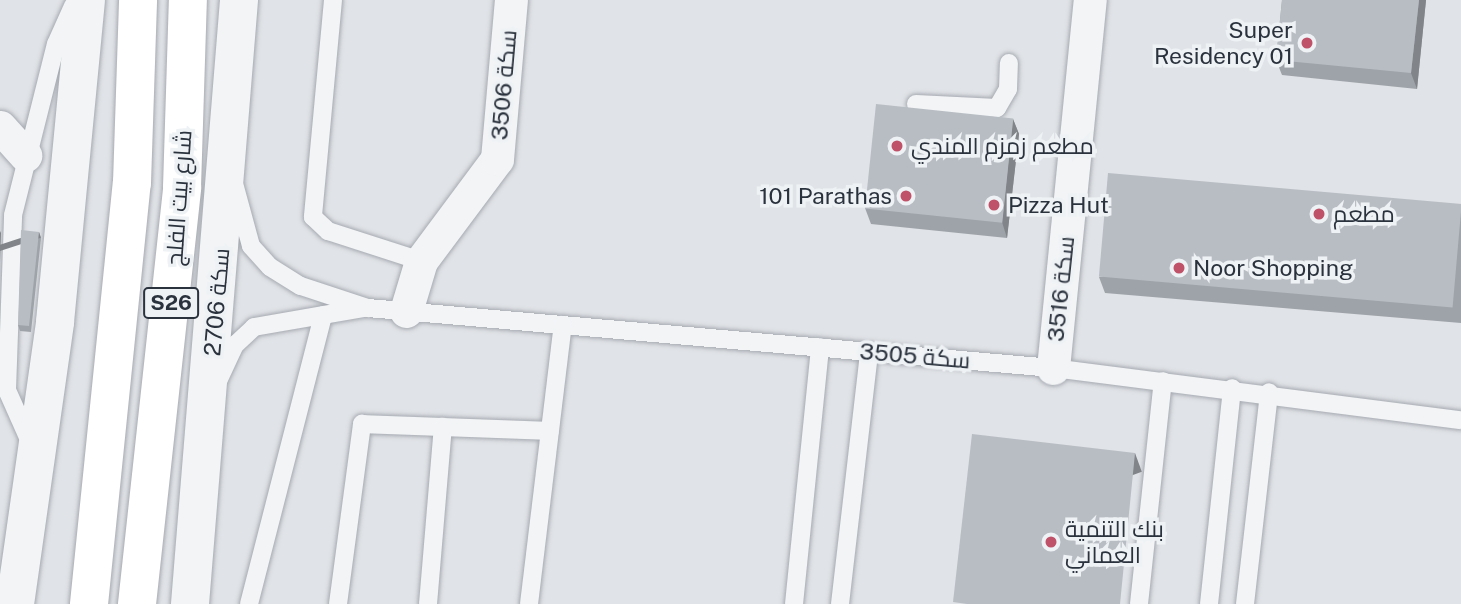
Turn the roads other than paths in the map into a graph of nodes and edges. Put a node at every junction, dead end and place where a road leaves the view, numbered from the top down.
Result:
1 (76, 0) edge
2 (86, 0) edge
3 (138, 0) edge
4 (188, 0) edge
5 (239, 0) edge
6 (334, 0) edge
7 (511, 0) edge
8 (1090, 0) edge
9 (1009, 63) dead end
10 (916, 104) dead end
11 (0, 127) edge
12 (25, 155) junction
13 (230, 170) junction
14 (421, 261) junction
15 (368, 308) junction
16 (406, 311) junction
17 (323, 315) junction
18 (563, 325) junction
19 (820, 347) junction
20 (869, 352) junction
21 (1052, 368) junction
22 (1163, 381) junction
23 (1232, 388) junction
24 (4, 390) edge
25 (1269, 392) junction
26 (208, 404) junction
27 (1461, 420) edge
28 (443, 427) junction
29 (550, 431) junction
30 (35, 452) junction
31 (15, 604) edge
32 (89, 604) edge
33 (137, 604) edge
34 (190, 604) edge
35 (249, 604) edge
36 (338, 604) edge
37 (428, 604) edge
38 (529, 604) edge
39 (794, 604) edge
40 (840, 604) edge
41 (1139, 604) edge
42 (1209, 604) edge
43 (1245, 604) edge

1 - 12 lane
2 - 30 street
3 - 32 main road, S26
4 - 33 main road, شارع بيت الفلج / S26
5 - 13 street, سكة 2706
6 - 14 lane
7 - 14 street, سكة 3506
8 - 21 street, سكة 3516
9 - 10 lane
11 - 12 street
12 - 24 lane
13 - 15 lane, سكة 3505
13 - 26 street, سكة 2706
14 - 16 street, سكة 3506
15 - 16 lane, سكة 3505
15 - 17 lane, سكة 3505
16 - 18 lane, سكة 3505
17 - 26 lane, سكة 3505
17 - 35 lane
18 - 19 lane, سكة 3505
18 - 29 lane
19 - 20 lane, سكة 3505
19 - 39 lane
20 - 21 lane, سكة 3505
20 - 40 lane
21 - 22 lane, سكة 3505
22 - 23 lane, سكة 3505
22 - 41 lane
23 - 25 lane, سكة 3505
23 - 42 lane
24 - 30 lane
25 - 27 lane, سكة 3505
25 - 43 lane
26 - 34 street, سكة 2706
28 - 29 lane
28 - 36 lane
28 - 37 lane
29 - 38 lane
30 - 31 street

